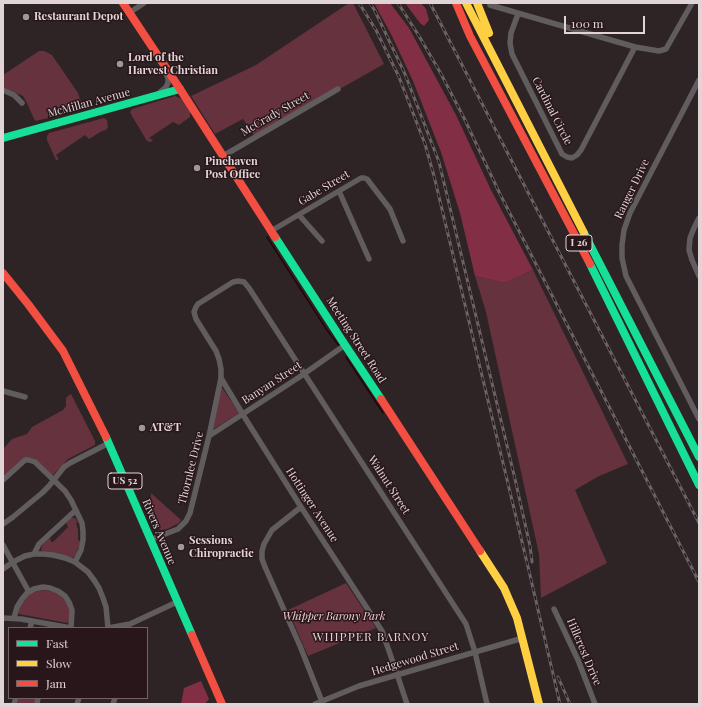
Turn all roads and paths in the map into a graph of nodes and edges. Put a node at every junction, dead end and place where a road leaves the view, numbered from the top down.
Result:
1 (122, 3) edge
2 (144, 3) edge
3 (450, 3) edge
4 (456, 3) edge
5 (466, 3) edge
6 (477, 3) edge
7 (692, 3) edge
8 (490, 6) dead end
9 (129, 13) junction
10 (518, 14) junction
11 (470, 36) junction
12 (635, 47) junction
13 (165, 66) junction
14 (699, 80) edge
15 (180, 89) junction
16 (338, 89) dead end
17 (3, 90) edge
18 (155, 96) junction
19 (22, 103) dead end
20 (520, 107) junction
21 (3, 138) edge
22 (223, 156) junction
23 (339, 191) junction
24 (299, 215) junction
25 (699, 218) edge
26 (271, 231) junction
27 (322, 240) dead end
28 (403, 241) dead end
29 (369, 259) dead end
30 (3, 273) edge
31 (699, 276) edge
32 (250, 288) joint
33 (345, 345) junction
34 (305, 373) junction
35 (221, 378) junction
36 (3, 391) edge
37 (25, 397) dead end
38 (242, 414) junction
39 (699, 419) edge
40 (209, 436) junction
41 (109, 443) junction
42 (699, 457) edge
43 (3, 480) edge
44 (54, 480) junction
45 (699, 485) edge
46 (301, 507) junction
47 (76, 510) junction
48 (3, 524) edge
49 (150, 540) junction
50 (3, 545) edge
51 (34, 554) junction
52 (13, 562) junction
53 (75, 562) junction
54 (3, 569) edge
55 (29, 592) junction
56 (177, 602) junction
57 (554, 609) dead end
58 (3, 618) edge
59 (14, 618) junction
60 (32, 621) junction
61 (53, 626) edge
62 (130, 626) edge
63 (30, 627) edge
64 (71, 627) edge
65 (108, 627) edge
66 (119, 627) edge
67 (523, 638) junction
68 (475, 652) junction
69 (397, 674) junction
70 (323, 703) edge
71 (222, 704) edge
72 (315, 704) edge
73 (407, 704) edge
74 (487, 704) edge
75 (539, 704) edge
76 (595, 704) edge

1 - 9 main road, Meeting Street Road
2 - 9 street
3 - 11 main road
4 - 11 main road, I 26
5 - 20 main road, I 26
6 - 20 main road
7 - 12 street
8 - 10 street
9 - 13 main road, Meeting Street Road
10 - 12 street
10 - 12 street, Cardinal Circle
11 - 45 main road, I 26
13 - 15 main road, Meeting Street Road
13 - 18 street
14 - 39 street, Ranger Drive
15 - 18 main road, McMillan Avenue
15 - 22 main road, Meeting Street Road
16 - 22 street, McCrady Street
17 - 19 street
18 - 21 main road, McMillan Avenue
20 - 42 main road, I 26
22 - 26 main road, Meeting Street Road
23 - 24 street, Gabe Street
23 - 28 street, Gabe Street
23 - 29 street
24 - 26 street, Gabe Street
24 - 27 street
25 - 31 street
26 - 33 main road, Meeting Street Road
30 - 41 main road, Rivers Avenue / US 52
32 - 34 street, Walnut Street
32 - 35 street, Hottinger Avenue
33 - 34 street, Banyan Street
33 - 67 main road, Meeting Street Road
34 - 38 street, Banyan Street
34 - 68 street, Walnut Street
35 - 38 street, Hottinger Avenue
35 - 40 street, Thornlee Drive
36 - 37 street
38 - 40 street, Banyan Street
38 - 46 street, Hottinger Avenue
40 - 49 street, Thornlee Drive
41 - 44 street
41 - 49 main road, Rivers Avenue / US 52
43 - 44 street
44 - 47 street
44 - 48 street
46 - 69 street, Hottinger Avenue
46 - 70 street
47 - 51 street
47 - 53 street
49 - 56 main road, Rivers Avenue / US 52
50 - 52 street
51 - 52 street
51 - 53 street
52 - 54 street
52 - 55 street
53 - 65 street
55 - 59 street
55 - 64 street
56 - 62 street
56 - 71 main road, Rivers Avenue / US 52
57 - 76 street, Hillcrest Drive
58 - 59 street
59 - 60 street
60 - 61 street
60 - 63 street
62 - 66 street
67 - 68 street, Hedgewood Street
67 - 75 main road, Meeting Street Road
68 - 69 street, Hedgewood Street
68 - 74 street, Walnut Street
69 - 70 street, Hedgewood Street
69 - 73 street, Hottinger Avenue
70 - 72 street, Hedgewood Street

